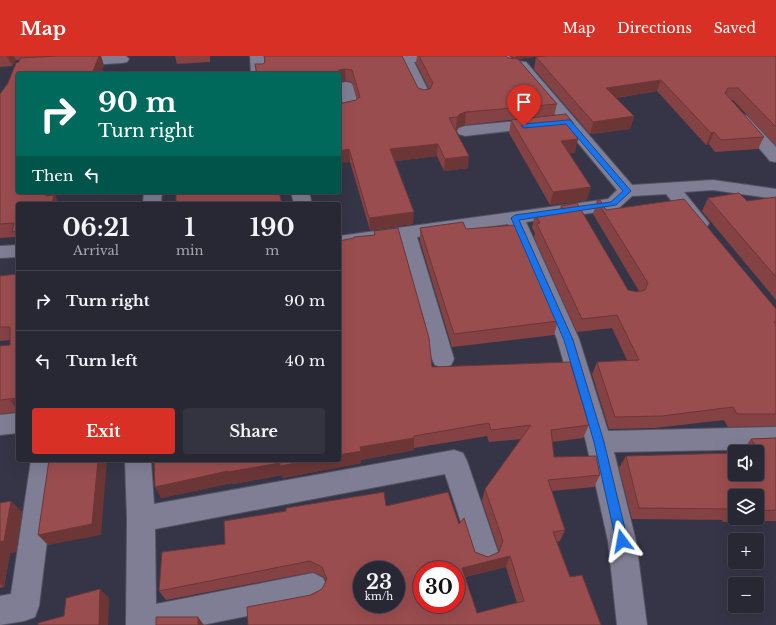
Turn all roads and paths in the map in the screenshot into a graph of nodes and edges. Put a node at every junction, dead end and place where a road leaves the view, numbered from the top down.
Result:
1 (257, 56) edge
2 (434, 56) edge
3 (500, 56) edge
4 (122, 58) edge
5 (60, 63) edge
6 (124, 72) edge
7 (258, 72) edge
8 (346, 86) dead end
9 (424, 96) edge
10 (341, 110) edge
11 (733, 110) edge
12 (568, 122) junction
13 (465, 131) dead end
14 (776, 157) edge
15 (671, 188) junction
16 (627, 191) junction
17 (776, 194) edge
18 (515, 218) junction
19 (406, 233) junction
20 (711, 237) edge
21 (341, 242) edge
22 (16, 250) edge
23 (0, 252) edge
24 (443, 359) dead end
25 (16, 422) edge
26 (0, 425) edge
27 (776, 438) edge
28 (599, 442) junction
29 (44, 462) edge
30 (138, 462) edge
31 (141, 520) junction
32 (484, 552) dead end
33 (313, 588) dead end
34 (0, 611) edge
35 (141, 624) edge
36 (632, 625) edge

1 - 7 street
2 - 9 street
3 - 12 street
4 - 5 street
4 - 6 street
8 - 10 street
11 - 14 street
12 - 13 street
12 - 16 street
15 - 16 street
15 - 17 street
15 - 20 street
16 - 18 street
18 - 19 street
18 - 28 street
19 - 21 street
19 - 24 street
22 - 23 street
25 - 26 street
27 - 28 street
28 - 36 street
29 - 34 street
30 - 31 street
31 - 32 street
31 - 35 street
33 - 35 street

